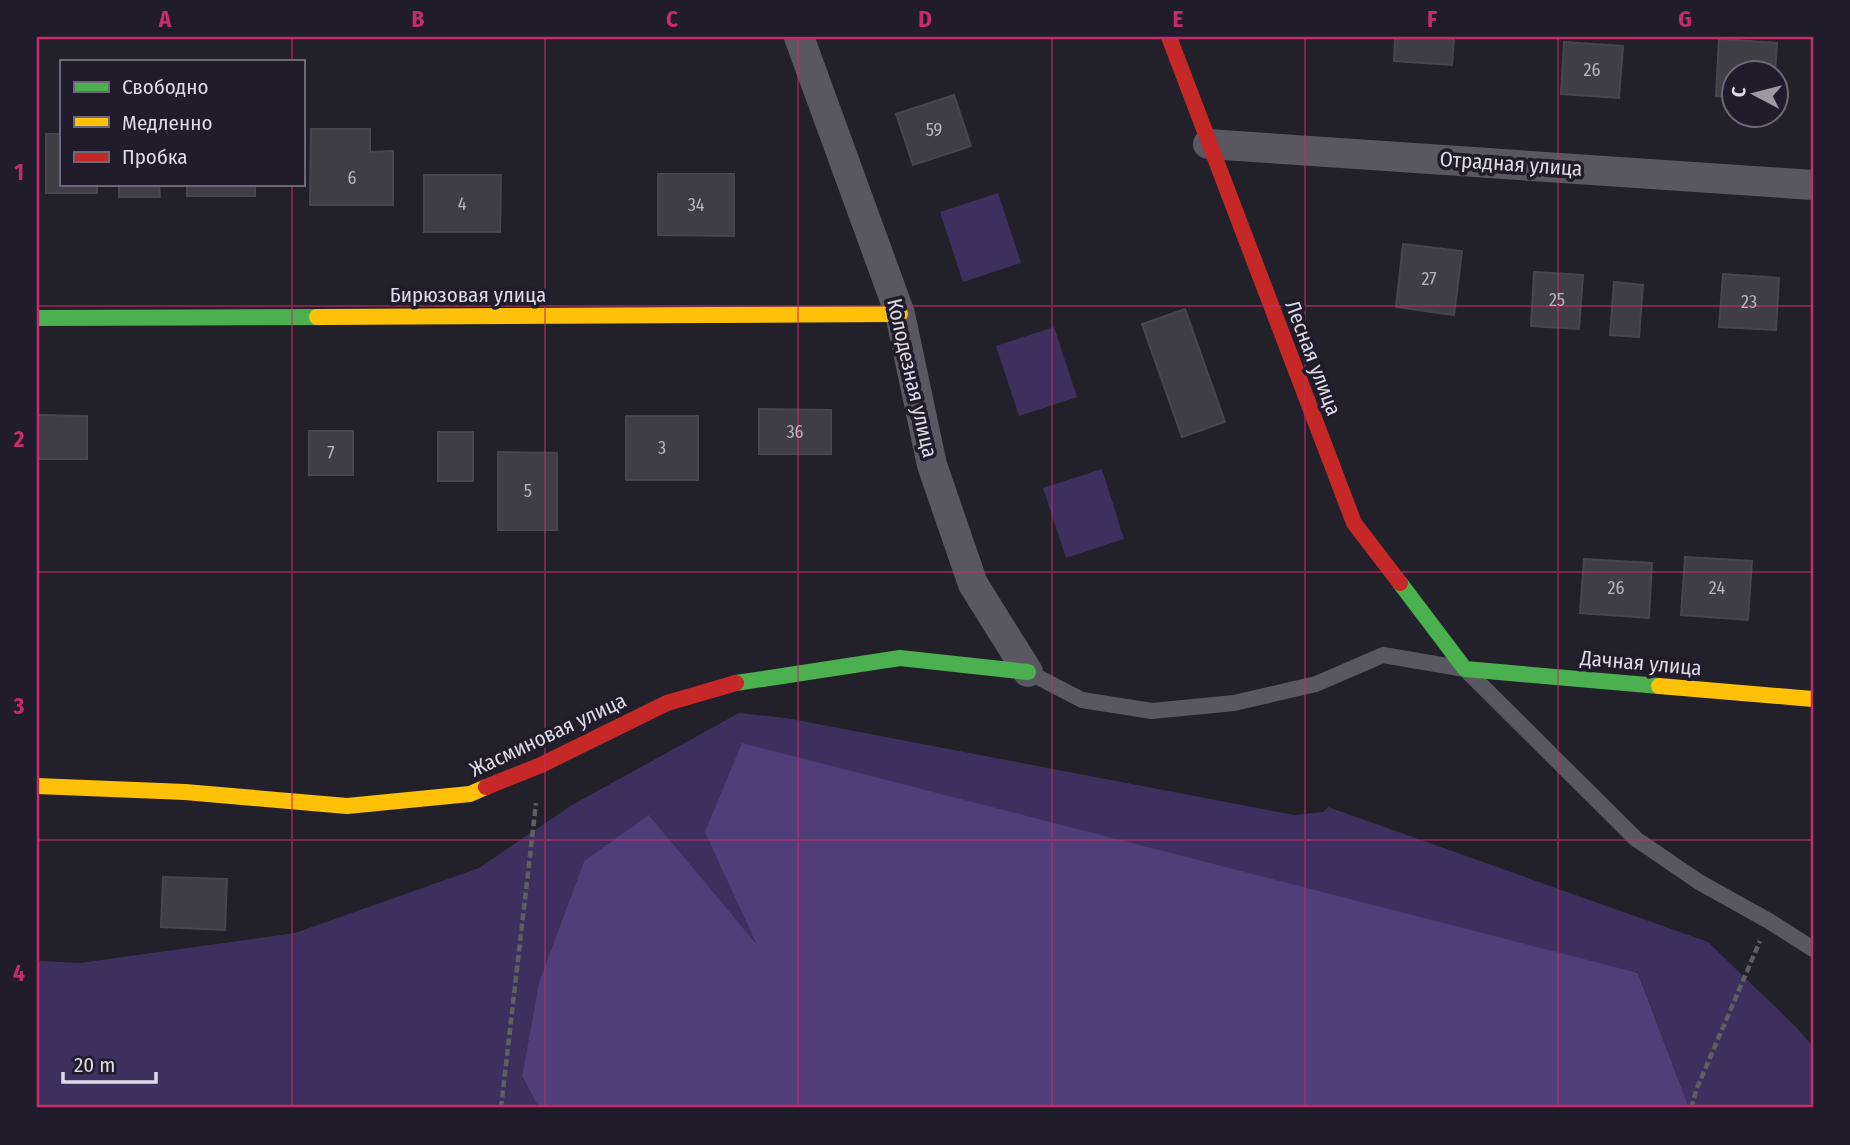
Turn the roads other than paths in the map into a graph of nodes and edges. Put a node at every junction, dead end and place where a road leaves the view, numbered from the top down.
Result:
1 (799, 37) edge
2 (1169, 37) edge
3 (1208, 144) junction
4 (1813, 185) edge
5 (900, 314) junction
6 (37, 318) edge
7 (1465, 669) junction
8 (1028, 672) junction
9 (1813, 699) edge
10 (37, 786) edge
11 (1813, 949) edge

1 - 5 street, Колодезная улица
2 - 3 street, Лесная улица
3 - 4 street, Отрадная улица
3 - 7 street, Лесная улица
5 - 6 street, Бирюзовая улица
5 - 8 street, Колодезная улица
7 - 8 lane
7 - 9 street, Дачная улица
7 - 11 lane
8 - 10 street, Жасминовая улица

